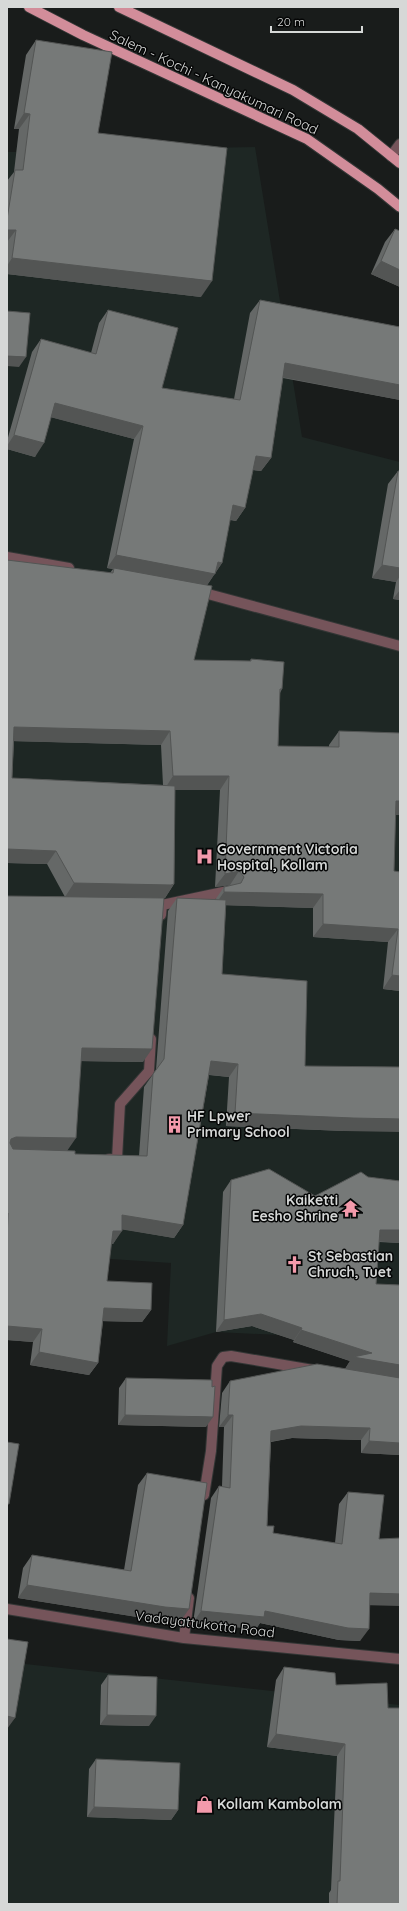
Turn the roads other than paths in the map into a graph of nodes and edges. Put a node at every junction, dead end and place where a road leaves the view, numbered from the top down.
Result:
1 (30, 7) edge
2 (119, 7) edge
3 (400, 144) edge
4 (391, 156) junction
5 (400, 163) edge
6 (400, 207) edge
7 (7, 557) edge
8 (76, 570) edge
9 (184, 588) edge
10 (400, 646) edge
11 (228, 891) edge
12 (160, 928) edge
13 (152, 1032) edge
14 (102, 1159) edge
15 (323, 1372) edge
16 (203, 1506) edge
17 (190, 1591) edge
18 (7, 1609) edge
19 (184, 1638) junction
20 (400, 1659) edge

1 - 6 main road, Salem - Kochi - Kanyakumari Road
2 - 4 main road, Salem - Kochi - Kanyakumari Road
3 - 4 street
4 - 5 main road, Salem - Kochi - Kanyakumari Road
7 - 8 street
9 - 10 street
11 - 12 street
13 - 14 street
15 - 16 street
17 - 19 street
18 - 19 street, Vadayattukotta Road
19 - 20 street, Vadayattukotta Road

